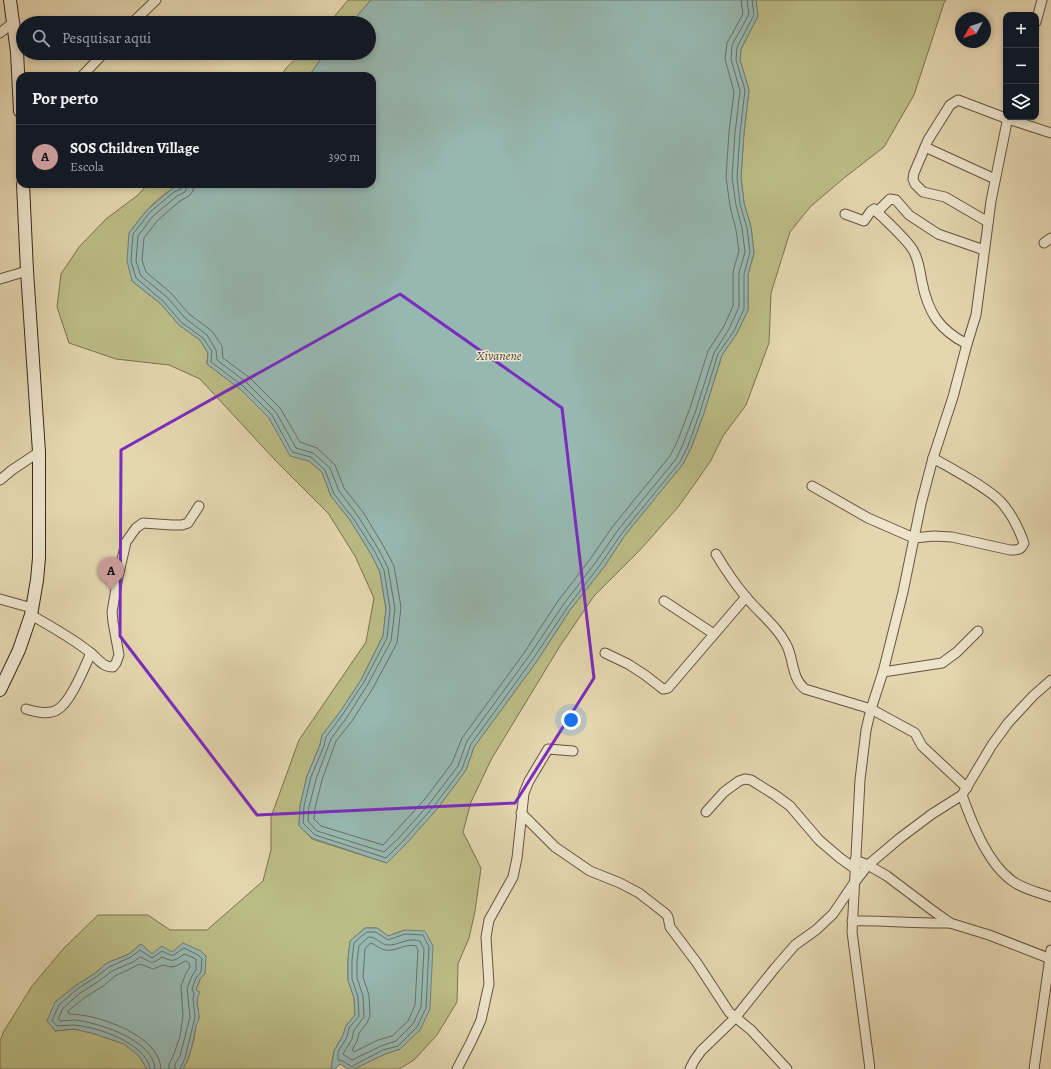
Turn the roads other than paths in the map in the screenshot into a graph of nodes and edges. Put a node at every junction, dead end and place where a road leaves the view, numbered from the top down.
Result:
1 (10, 0) edge
2 (156, 0) edge
3 (1042, 0) edge
4 (1039, 12) edge
5 (139, 16) edge
6 (14, 22) junction
7 (0, 33) edge
8 (16, 42) edge
9 (17, 60) edge
10 (97, 60) edge
11 (18, 72) edge
12 (86, 72) edge
13 (1003, 116) edge
14 (1008, 120) edge
15 (1014, 120) edge
16 (1051, 133) edge
17 (925, 147) junction
18 (995, 179) junction
19 (23, 188) edge
20 (876, 212) junction
21 (845, 214) dead end
22 (988, 222) junction
23 (984, 250) junction
24 (27, 271) junction
25 (0, 279) edge
26 (967, 344) junction
27 (39, 452) junction
28 (933, 458) junction
29 (0, 480) edge
30 (812, 486) dead end
31 (199, 506) dead end
32 (914, 538) junction
33 (716, 554) dead end
34 (746, 597) junction
35 (0, 599) edge
36 (664, 600) dead end
37 (31, 612) junction
38 (978, 631) dead end
39 (714, 634) junction
40 (91, 653) junction
41 (605, 654) dead end
42 (883, 672) junction
43 (1051, 680) edge
44 (0, 690) edge
45 (26, 709) dead end
46 (871, 709) junction
47 (573, 751) dead end
48 (965, 791) junction
49 (706, 812) dead end
50 (521, 813) junction
51 (855, 864) junction
52 (868, 866) junction
53 (854, 883) junction
54 (1051, 897) edge
55 (852, 921) junction
56 (950, 923) junction
57 (1051, 956) edge
58 (735, 1018) junction
59 (457, 1069) edge
60 (690, 1069) edge
61 (787, 1069) edge
62 (870, 1069) edge
63 (1034, 1069) edge

1 - 6 main road
2 - 5 street
3 - 4 street
6 - 7 street
6 - 8 main road
9 - 11 main road
10 - 12 street
13 - 17 street
14 - 18 street
15 - 16 street
17 - 18 street
17 - 22 street
18 - 22 street
19 - 24 main road
20 - 21 street
20 - 23 street
20 - 26 street
22 - 23 street
23 - 26 street
24 - 25 street
24 - 27 main road
26 - 28 street
27 - 29 street
27 - 37 main road
28 - 32 street
28 - 32 street
30 - 32 street
31 - 40 street
32 - 42 street
33 - 34 street
34 - 39 street
34 - 46 street
35 - 37 street
36 - 39 street
37 - 40 street
37 - 44 main road
38 - 42 street
39 - 41 street
40 - 45 street
42 - 46 street
43 - 48 street
46 - 48 street
46 - 51 street
47 - 50 street
48 - 52 street
48 - 54 street
49 - 51 street
50 - 58 street
50 - 59 street
51 - 52 street
51 - 53 street
52 - 53 street
52 - 56 street
53 - 55 street
53 - 58 street
55 - 56 street
55 - 62 street
56 - 57 street
57 - 63 street
58 - 60 street
58 - 61 street

